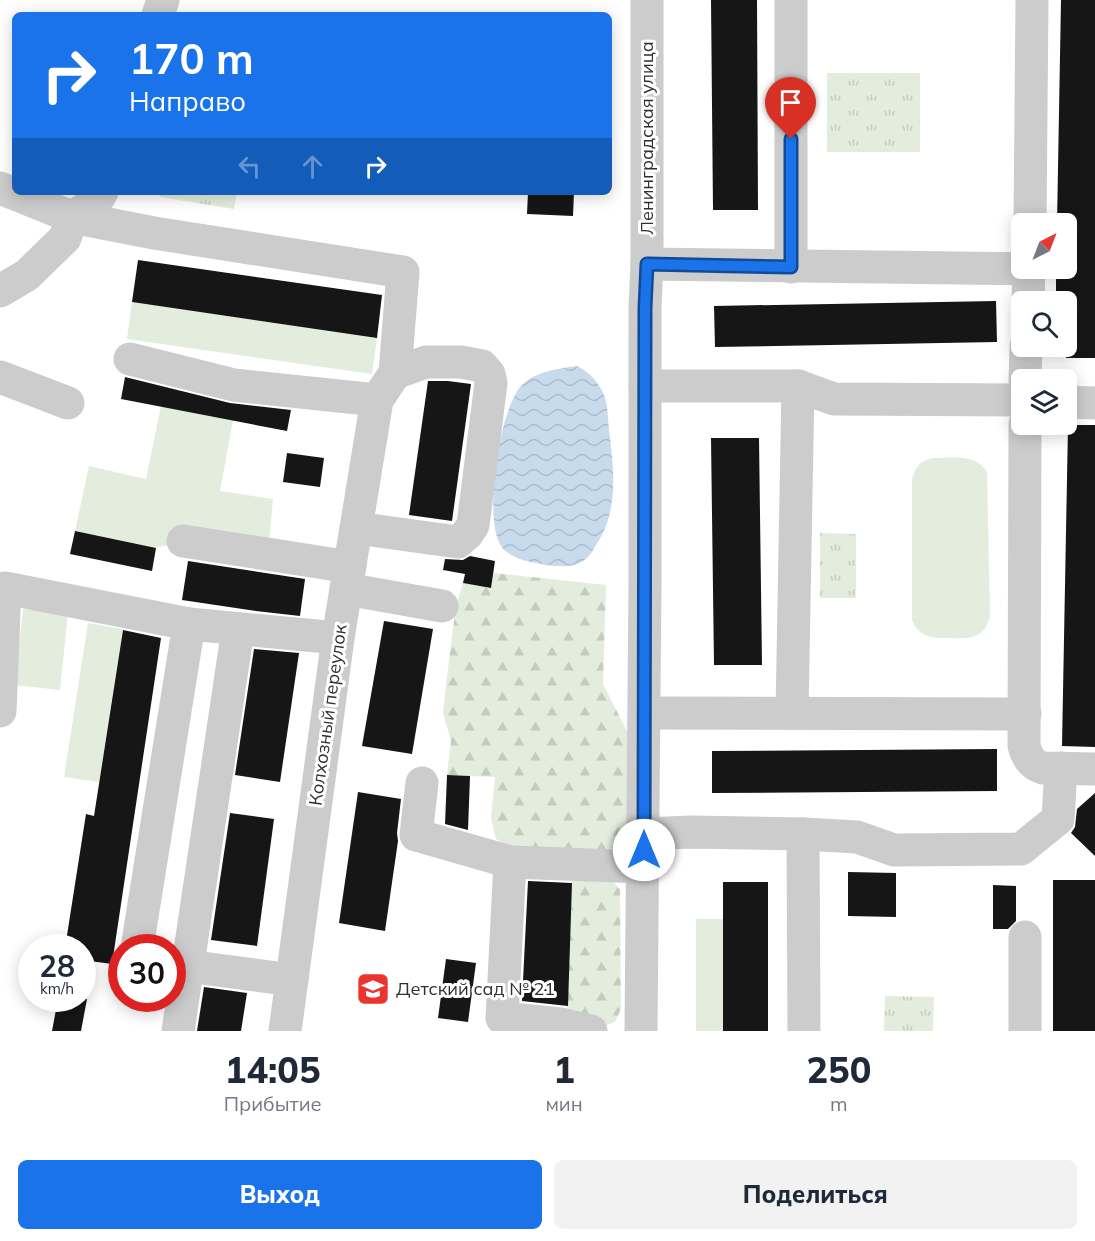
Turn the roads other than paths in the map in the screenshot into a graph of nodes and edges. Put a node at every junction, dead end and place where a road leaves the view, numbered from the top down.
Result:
1 (647, 0) edge
2 (791, 0) edge
3 (1032, 0) edge
4 (0, 188) edge
5 (100, 195) edge
6 (1030, 213) edge
7 (72, 217) junction
8 (647, 264) junction
9 (791, 267) junction
10 (1011, 269) edge
11 (0, 291) edge
12 (130, 359) dead end
13 (395, 373) junction
14 (0, 377) edge
15 (645, 386) junction
16 (798, 386) junction
17 (377, 400) junction
18 (1011, 400) edge
19 (1077, 402) edge
20 (68, 403) dead end
21 (1095, 403) edge
22 (1025, 435) edge
23 (356, 528) junction
24 (183, 542) dead end
25 (348, 578) junction
26 (2, 586) edge
27 (442, 606) dead end
28 (189, 624) junction
29 (238, 629) junction
30 (339, 638) junction
31 (0, 711) edge
32 (645, 713) junction
33 (792, 713) junction
34 (1025, 714) junction
35 (1061, 768) junction
36 (1095, 769) edge
37 (422, 783) dead end
38 (644, 834) junction
39 (803, 834) junction
40 (510, 862) junction
41 (644, 867) junction
42 (139, 934) edge
43 (185, 934) edge
44 (1025, 938) dead end
45 (186, 966) edge
46 (292, 980) junction
47 (179, 1012) edge
48 (178, 1031) edge
49 (285, 1031) edge
50 (591, 1031) edge
51 (641, 1031) edge
52 (804, 1031) edge
53 (1025, 1031) edge

1 - 8 street, Ленинградская улица
2 - 9 street
3 - 6 street
4 - 7 street
5 - 7 street
7 - 11 street
7 - 13 street
8 - 9 street
8 - 15 street, Ленинградская улица
9 - 10 street
12 - 17 street
13 - 17 street
13 - 23 street
14 - 20 street
15 - 16 street
15 - 32 street, Ленинградская улица
16 - 18 street
16 - 33 street
17 - 23 street, Колхозный переулок
19 - 21 street
22 - 34 street
23 - 25 street, Колхозный переулок
24 - 25 street
25 - 27 street
25 - 30 street, Колхозный переулок
26 - 28 street
26 - 31 street
28 - 29 street
28 - 42 street
29 - 30 street
29 - 43 street
30 - 46 street, Колхозный переулок
32 - 33 street
32 - 38 street, Ленинградская улица
33 - 34 street
34 - 35 street
35 - 36 street
35 - 39 street
37 - 40 street
38 - 39 street
38 - 41 street, Ленинградская улица
39 - 52 street
40 - 41 street
40 - 50 street
41 - 51 street, Ленинградская улица
44 - 53 street
45 - 46 street
46 - 49 street, Колхозный переулок
47 - 48 street

